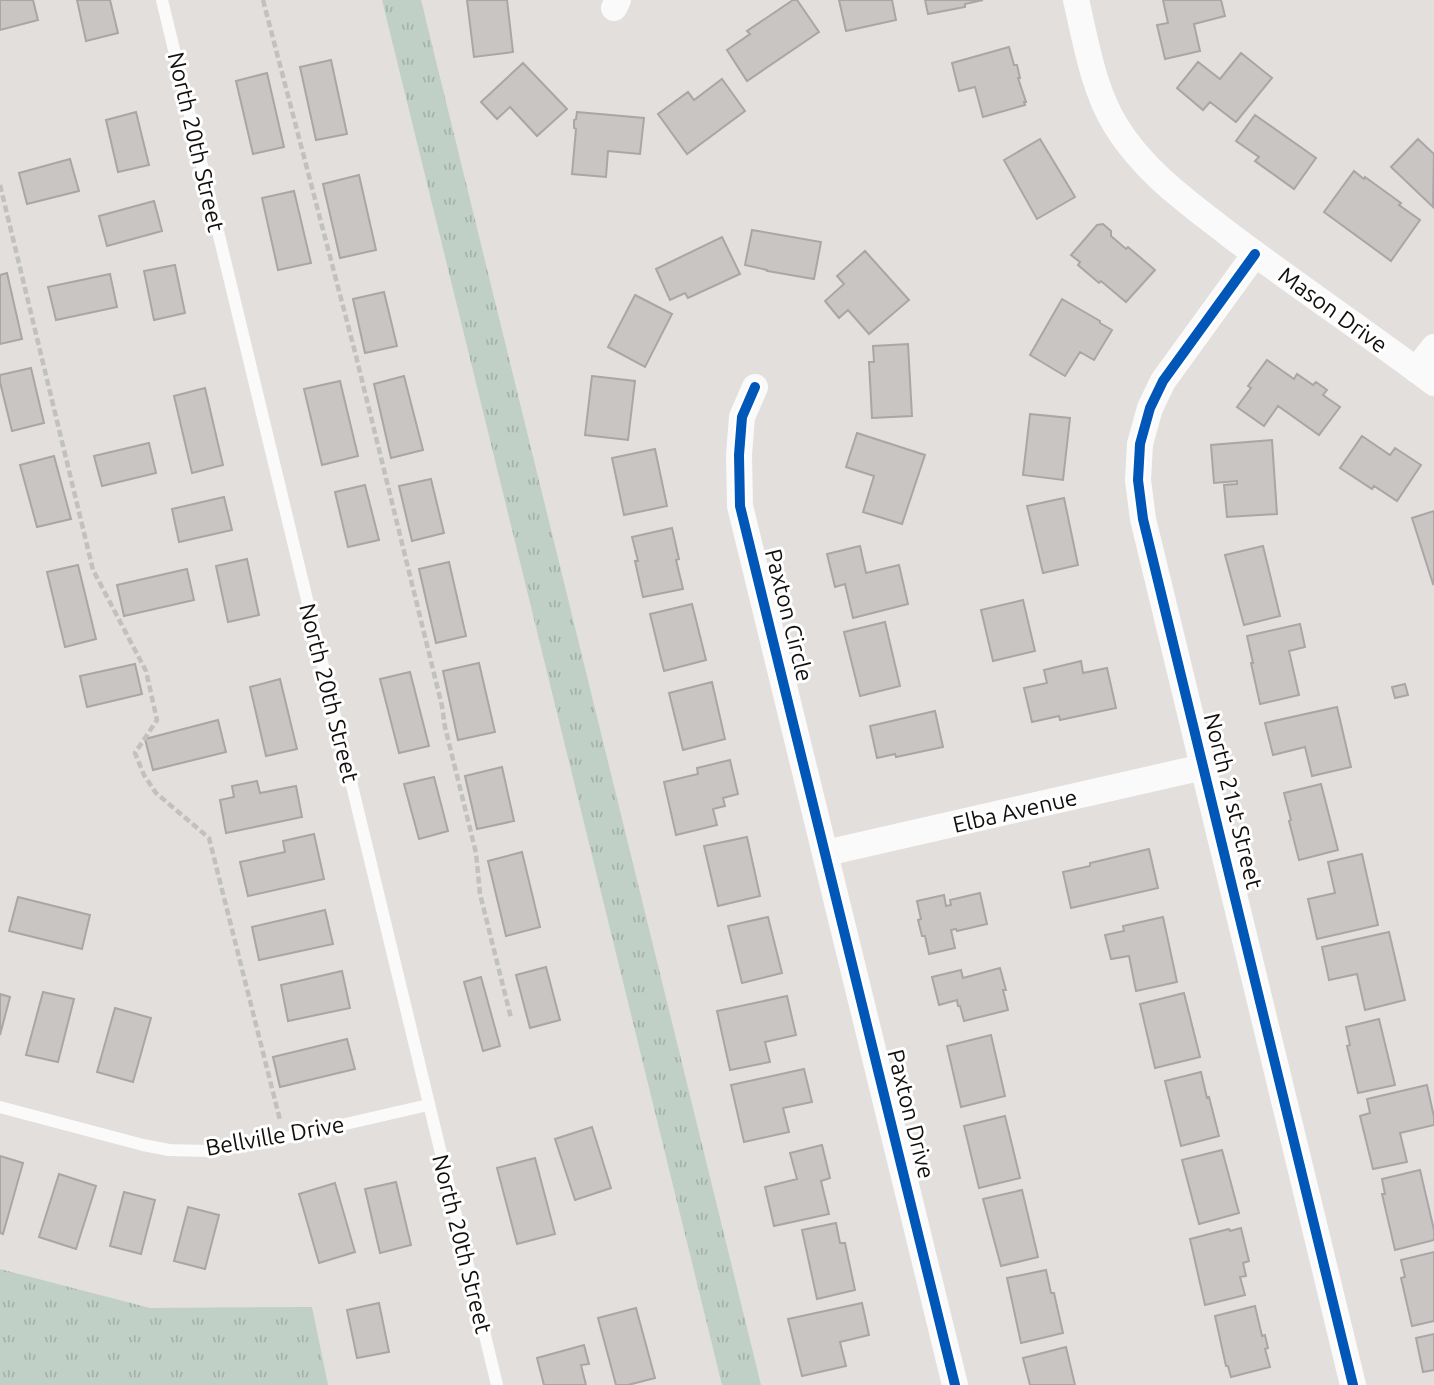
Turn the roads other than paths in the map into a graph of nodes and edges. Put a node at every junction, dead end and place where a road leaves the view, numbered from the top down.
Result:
1 (162, 0) edge
2 (1076, 0) edge
3 (1255, 254) junction
4 (1434, 347) edge
5 (1425, 376) edge
6 (755, 387) dead end
7 (1203, 767) junction
8 (826, 853) junction
9 (428, 1105) junction
10 (0, 1107) edge
11 (497, 1385) edge
12 (955, 1385) edge
13 (1353, 1385) edge

1 - 9 lane, North 20th Street
2 - 3 street, Mason Drive
3 - 5 street, Mason Drive
3 - 7 street, North 21st Street
4 - 5 street
6 - 8 street, Paxton Circle
7 - 8 street, Elba Avenue
7 - 13 street, North 21st Street
8 - 12 street, Paxton Drive
9 - 10 lane, Bellville Drive
9 - 11 lane, North 20th Street

